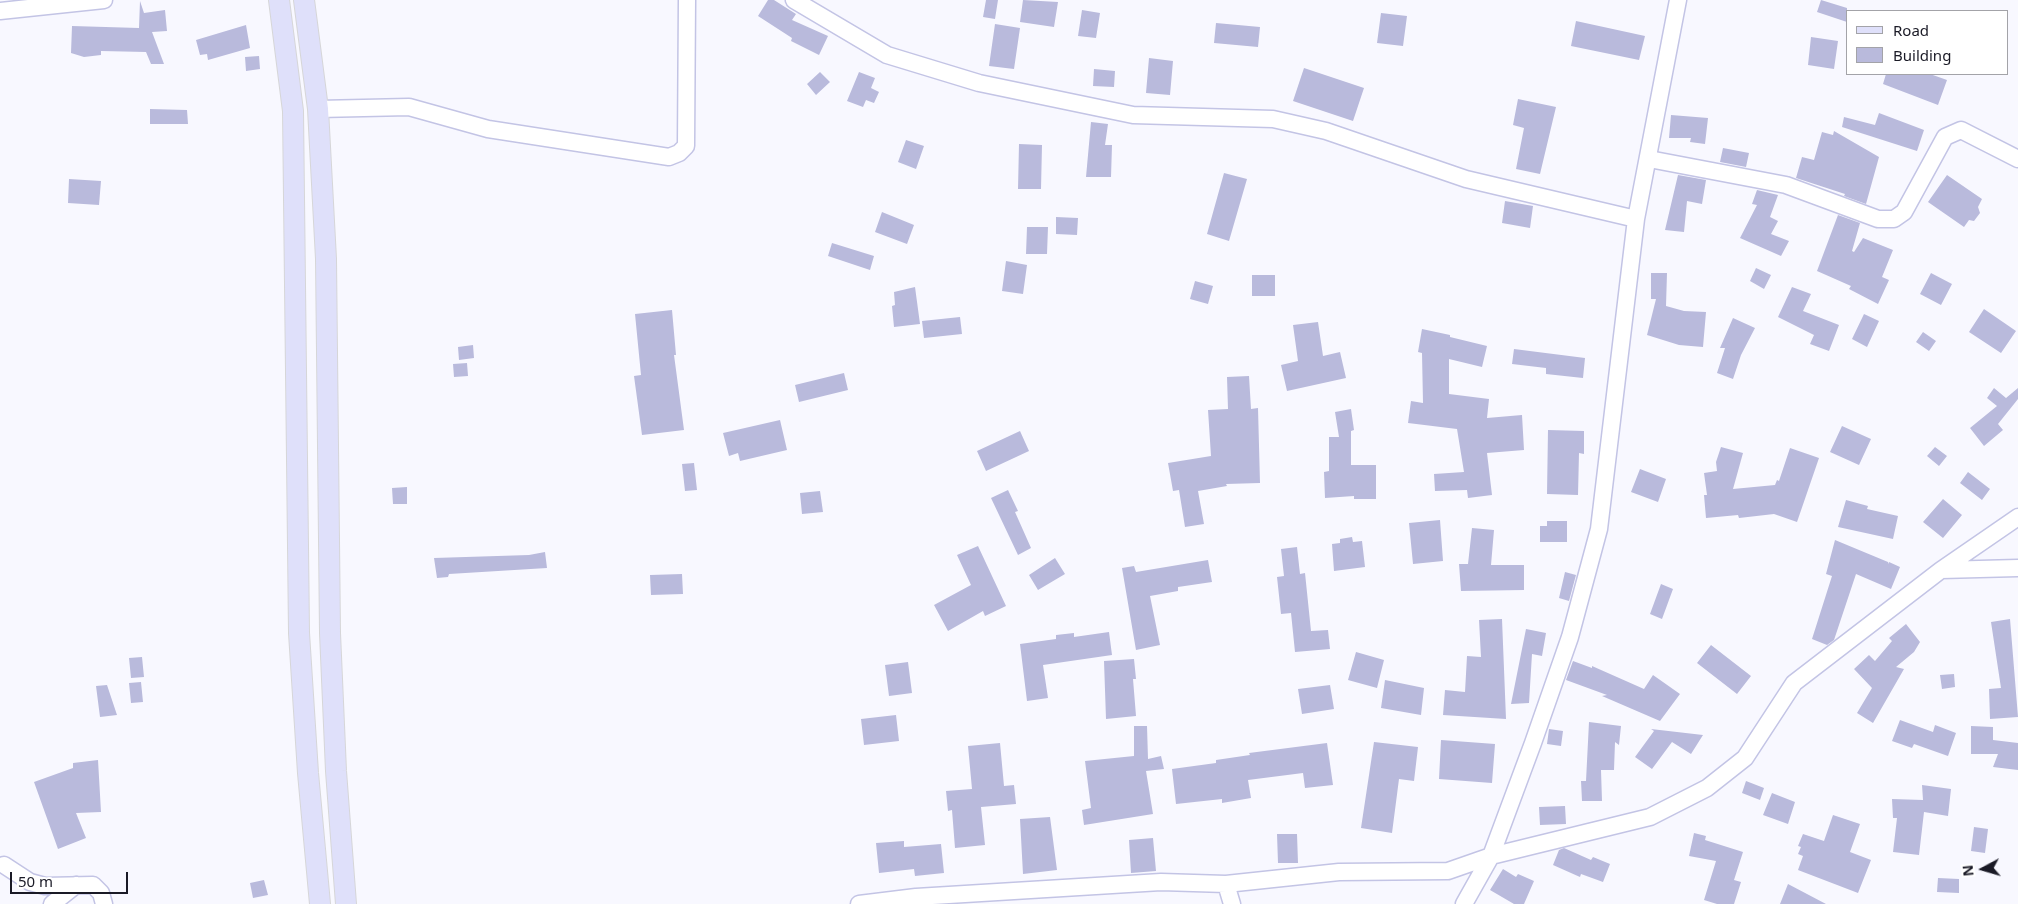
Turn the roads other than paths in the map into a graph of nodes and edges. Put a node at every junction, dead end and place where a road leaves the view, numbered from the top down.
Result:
1 (104, 0) edge
2 (279, 0) edge
3 (304, 0) edge
4 (687, 0) edge
5 (794, 0) edge
6 (1678, 0) edge
7 (0, 11) edge
8 (318, 109) junction
9 (1649, 159) junction
10 (2018, 159) edge
11 (1636, 219) junction
12 (2018, 517) edge
13 (2018, 568) edge
14 (1941, 570) junction
15 (1491, 856) junction
16 (4, 865) dead end
17 (1226, 884) junction
18 (76, 885) junction
19 (916, 901) edge
20 (52, 904) edge
21 (104, 904) edge
22 (320, 904) edge
23 (346, 904) edge
24 (859, 904) edge
25 (1232, 904) edge
26 (1464, 904) edge

1 - 7 street
2 - 22 main road
3 - 8 main road
4 - 8 street
5 - 11 street
6 - 9 street
8 - 23 main road
9 - 10 street
9 - 11 street
11 - 15 street
12 - 14 street
13 - 14 street
14 - 15 street
15 - 17 street
15 - 26 street
16 - 18 street
17 - 19 street
17 - 25 street
18 - 20 street
18 - 21 street
19 - 24 street

